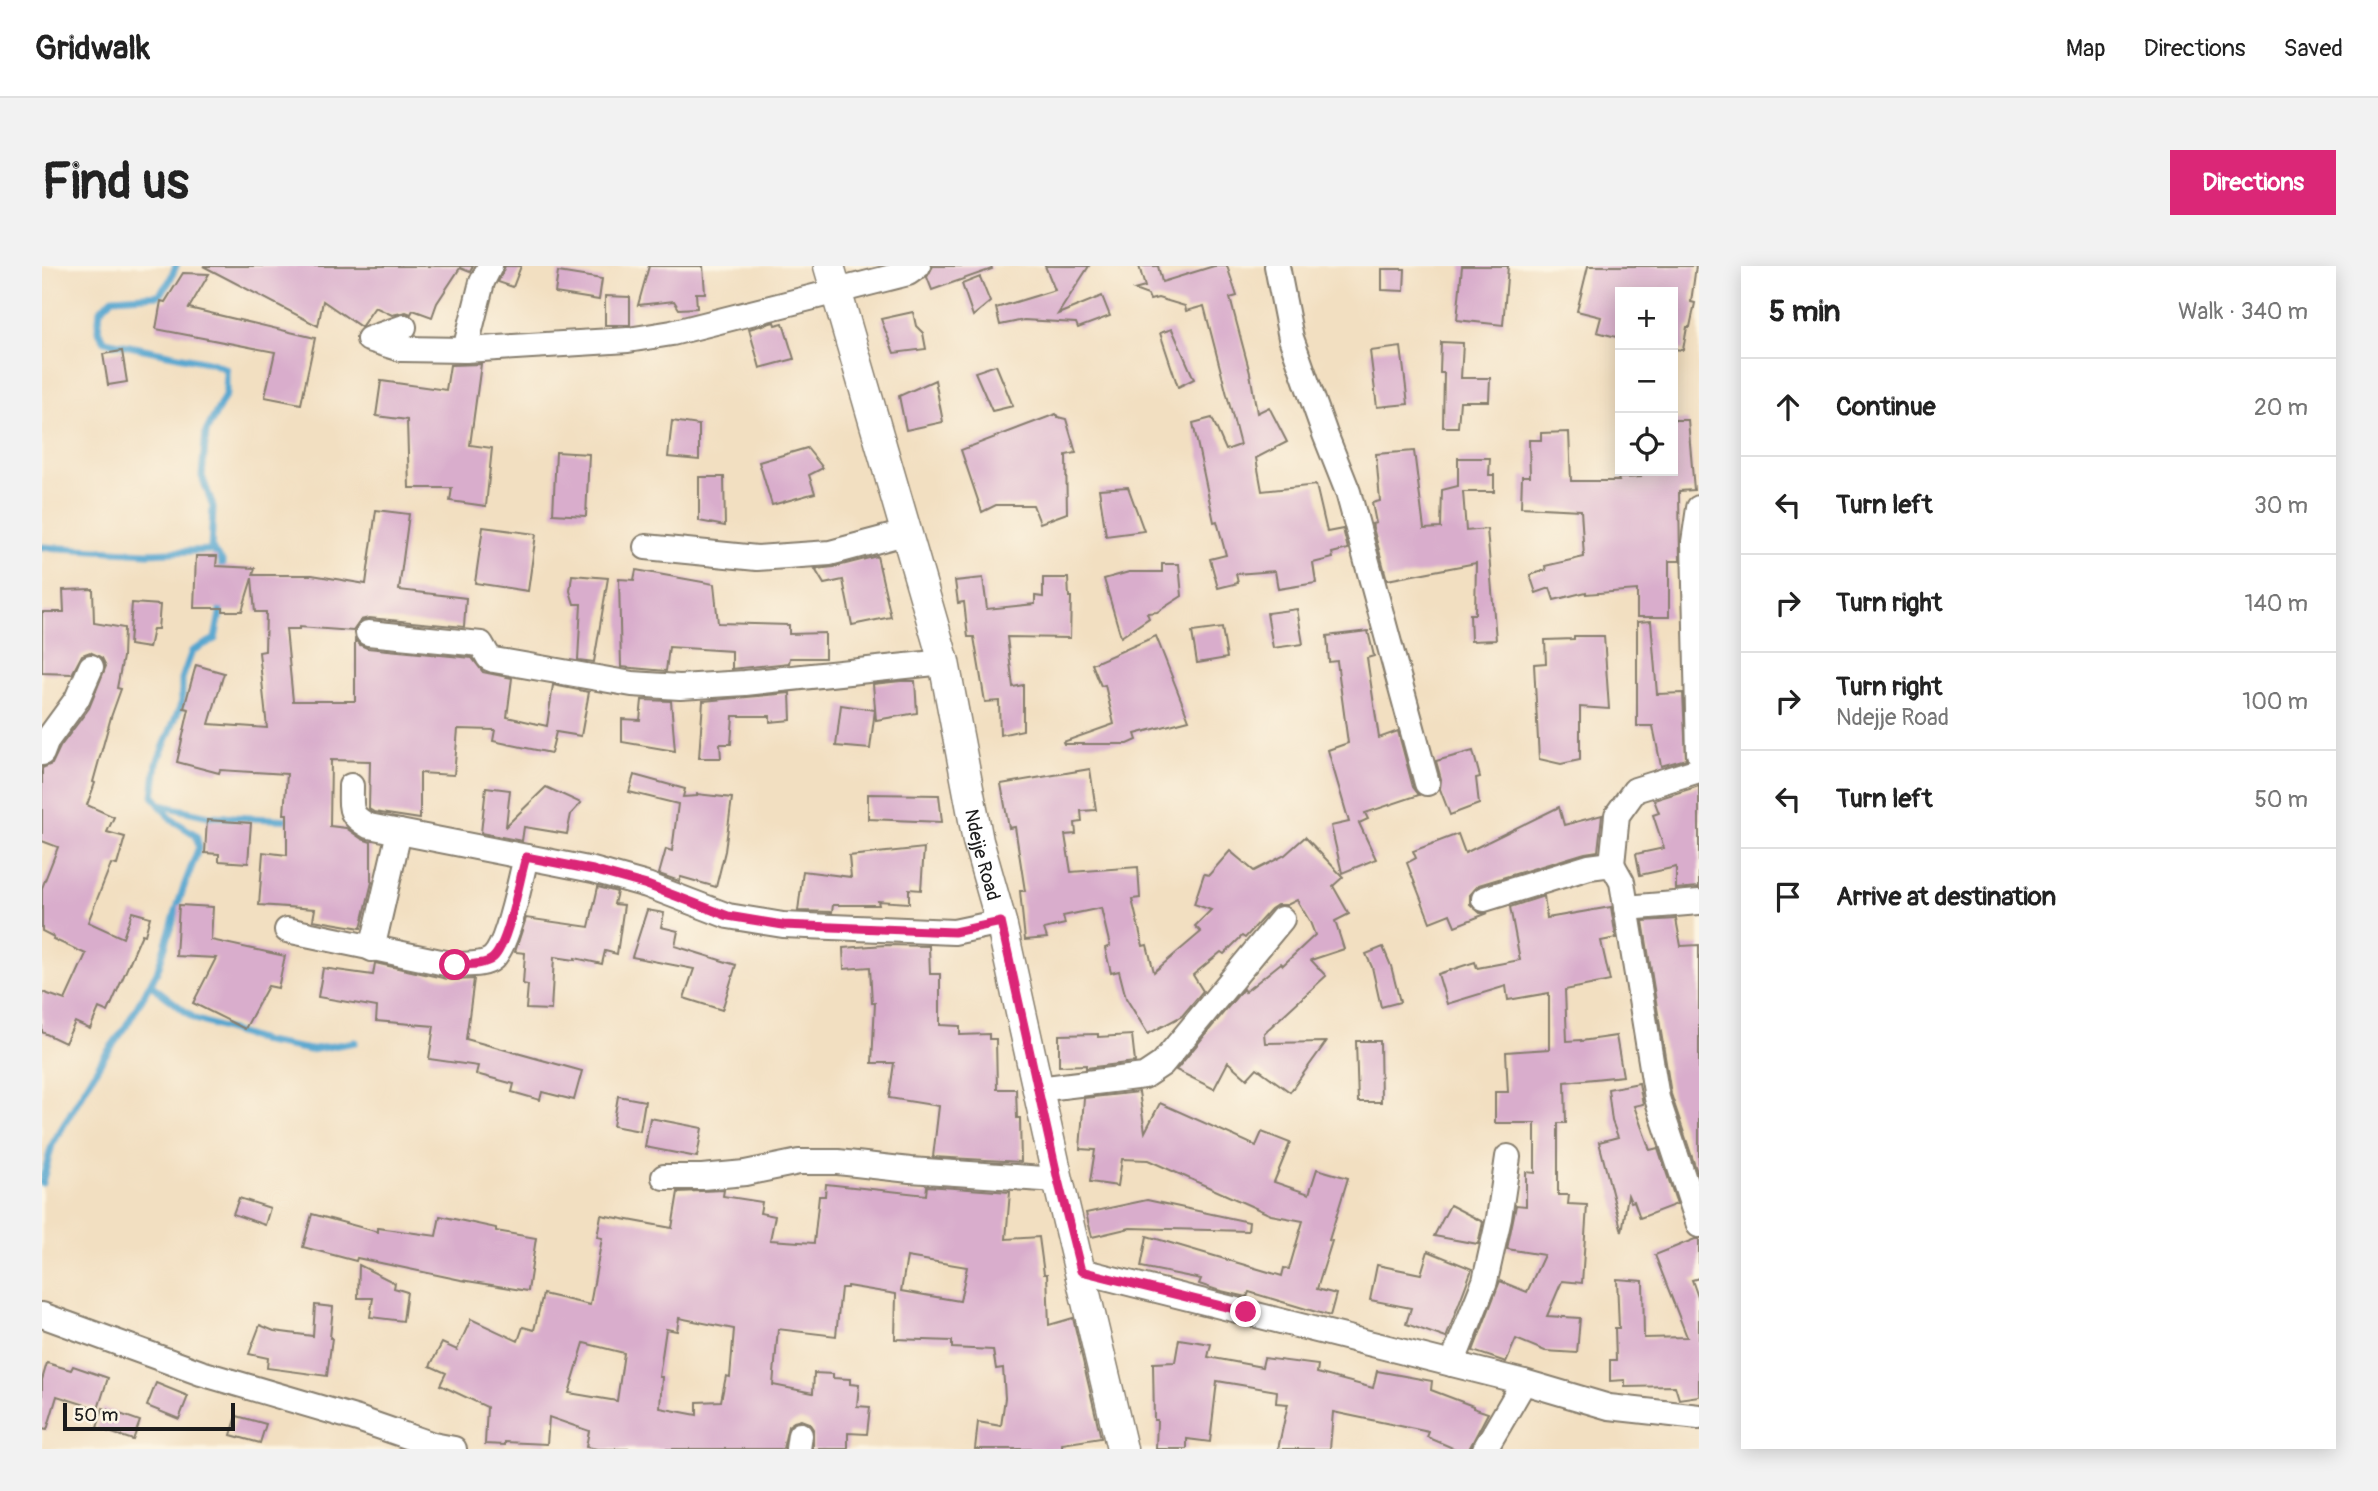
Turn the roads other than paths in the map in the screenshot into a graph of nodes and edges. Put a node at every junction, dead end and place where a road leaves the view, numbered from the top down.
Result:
1 (490, 266) edge
2 (918, 266) edge
3 (1277, 266) edge
4 (832, 278) edge
5 (404, 327) dead end
6 (465, 350) junction
7 (1699, 508) edge
8 (905, 533) junction
9 (646, 547) dead end
10 (368, 634) dead end
11 (944, 662) junction
12 (91, 667) dead end
13 (42, 753) edge
14 (1699, 753) edge
15 (1699, 770) edge
16 (1427, 783) dead end
17 (351, 786) dead end
18 (399, 832) junction
19 (526, 857) junction
20 (1612, 864) junction
21 (1484, 899) dead end
22 (1699, 902) edge
23 (1626, 908) junction
24 (1282, 919) dead end
25 (1001, 922) junction
26 (286, 930) dead end
27 (372, 949) junction
28 (1038, 1088) junction
29 (1508, 1157) dead end
30 (664, 1177) dead end
31 (1058, 1180) junction
32 (1699, 1225) edge
33 (1081, 1271) junction
34 (42, 1315) edge
35 (1452, 1364) junction
36 (1524, 1382) junction
37 (1699, 1418) edge
38 (440, 1448) edge
39 (1122, 1449) edge
40 (1485, 1449) edge

1 - 6 street
2 - 4 street
3 - 16 street
4 - 6 street
4 - 8 street, Ndejje Road
5 - 6 street
7 - 14 street
8 - 9 street
8 - 11 street, Ndejje Road
10 - 11 street
11 - 25 street, Ndejje Road
12 - 13 street
15 - 20 street
17 - 18 street
18 - 19 street
18 - 27 street
19 - 25 street
19 - 27 street
20 - 21 street
20 - 23 street
22 - 23 street
23 - 32 street
24 - 28 street
25 - 28 street, Ndejje Road
26 - 27 street
28 - 31 street, Ndejje Road
29 - 35 street
30 - 31 street
31 - 33 street, Ndejje Road
33 - 35 street
33 - 39 street, Ndejje Road
34 - 38 street
35 - 36 street
36 - 37 street
36 - 40 street

